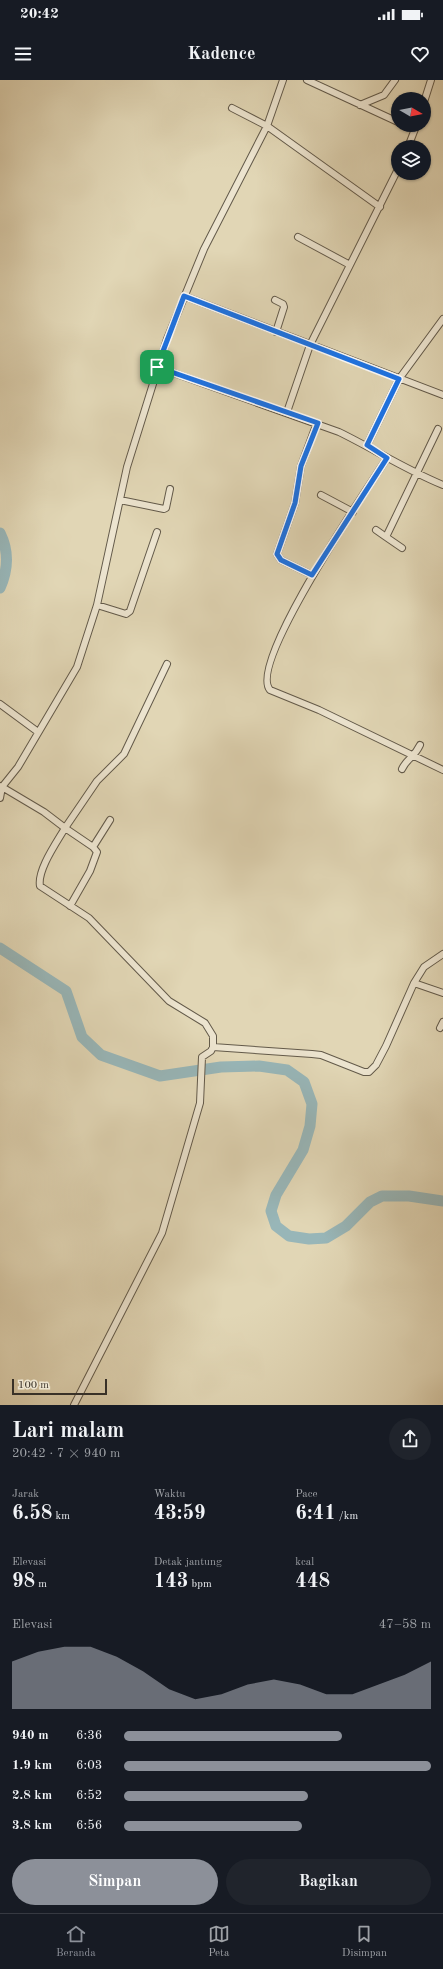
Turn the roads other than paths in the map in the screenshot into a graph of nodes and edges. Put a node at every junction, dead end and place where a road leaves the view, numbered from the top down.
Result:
1 (283, 80) edge
2 (307, 80) edge
3 (395, 80) edge
4 (431, 80) edge
5 (427, 92) edge
6 (360, 105) junction
7 (232, 108) dead end
8 (391, 119) edge
9 (267, 126) junction
10 (393, 180) edge
11 (380, 207) junction
12 (298, 237) dead end
13 (350, 265) junction
14 (184, 296) junction
15 (274, 300) dead end
16 (443, 318) edge
17 (276, 332) junction
18 (310, 345) junction
19 (157, 367) junction
20 (399, 379) junction
21 (443, 395) edge
22 (287, 412) junction
23 (318, 423) junction
24 (438, 429) dead end
25 (367, 445) junction
26 (387, 458) junction
27 (416, 474) junction
28 (443, 485) edge
29 (170, 489) dead end
30 (321, 495) dead end
31 (120, 500) junction
32 (353, 512) junction
33 (376, 530) dead end
34 (157, 532) dead end
35 (386, 537) junction
36 (402, 548) dead end
37 (312, 575) junction
38 (97, 605) junction
39 (167, 664) dead end
40 (0, 704) edge
41 (38, 732) junction
42 (420, 745) dead end
43 (414, 756) junction
44 (402, 769) dead end
45 (443, 770) edge
46 (1, 787) edge
47 (0, 798) edge
48 (110, 820) dead end
49 (65, 828) junction
50 (93, 847) junction
51 (70, 906) junction
52 (443, 954) edge
53 (414, 984) junction
54 (443, 993) edge
55 (213, 1047) junction
56 (74, 1405) edge

1 - 9 street
2 - 6 street
3 - 6 street
4 - 5 street
6 - 8 street
7 - 9 street
9 - 11 street
9 - 14 street
10 - 11 street
11 - 13 street
12 - 13 street
13 - 18 street
14 - 17 street
14 - 19 street
15 - 17 street
16 - 20 street
17 - 18 street
18 - 20 street
18 - 22 street
19 - 22 street
19 - 31 street
20 - 21 street
20 - 25 street
22 - 23 street
23 - 25 street
23 - 37 street
24 - 27 street
25 - 26 street
26 - 27 street
26 - 32 street
27 - 28 street
27 - 35 street
29 - 31 street
30 - 32 street
31 - 38 street
32 - 37 street
33 - 35 street
34 - 38 street
35 - 36 street
37 - 43 street
38 - 41 street
39 - 49 street
40 - 41 street
41 - 46 street
42 - 43 street
43 - 44 street
43 - 45 street
46 - 47 street
46 - 49 street
48 - 50 street
49 - 50 street
49 - 51 street
50 - 51 street
51 - 55 street
52 - 53 street
53 - 54 street
53 - 55 street
55 - 56 street

